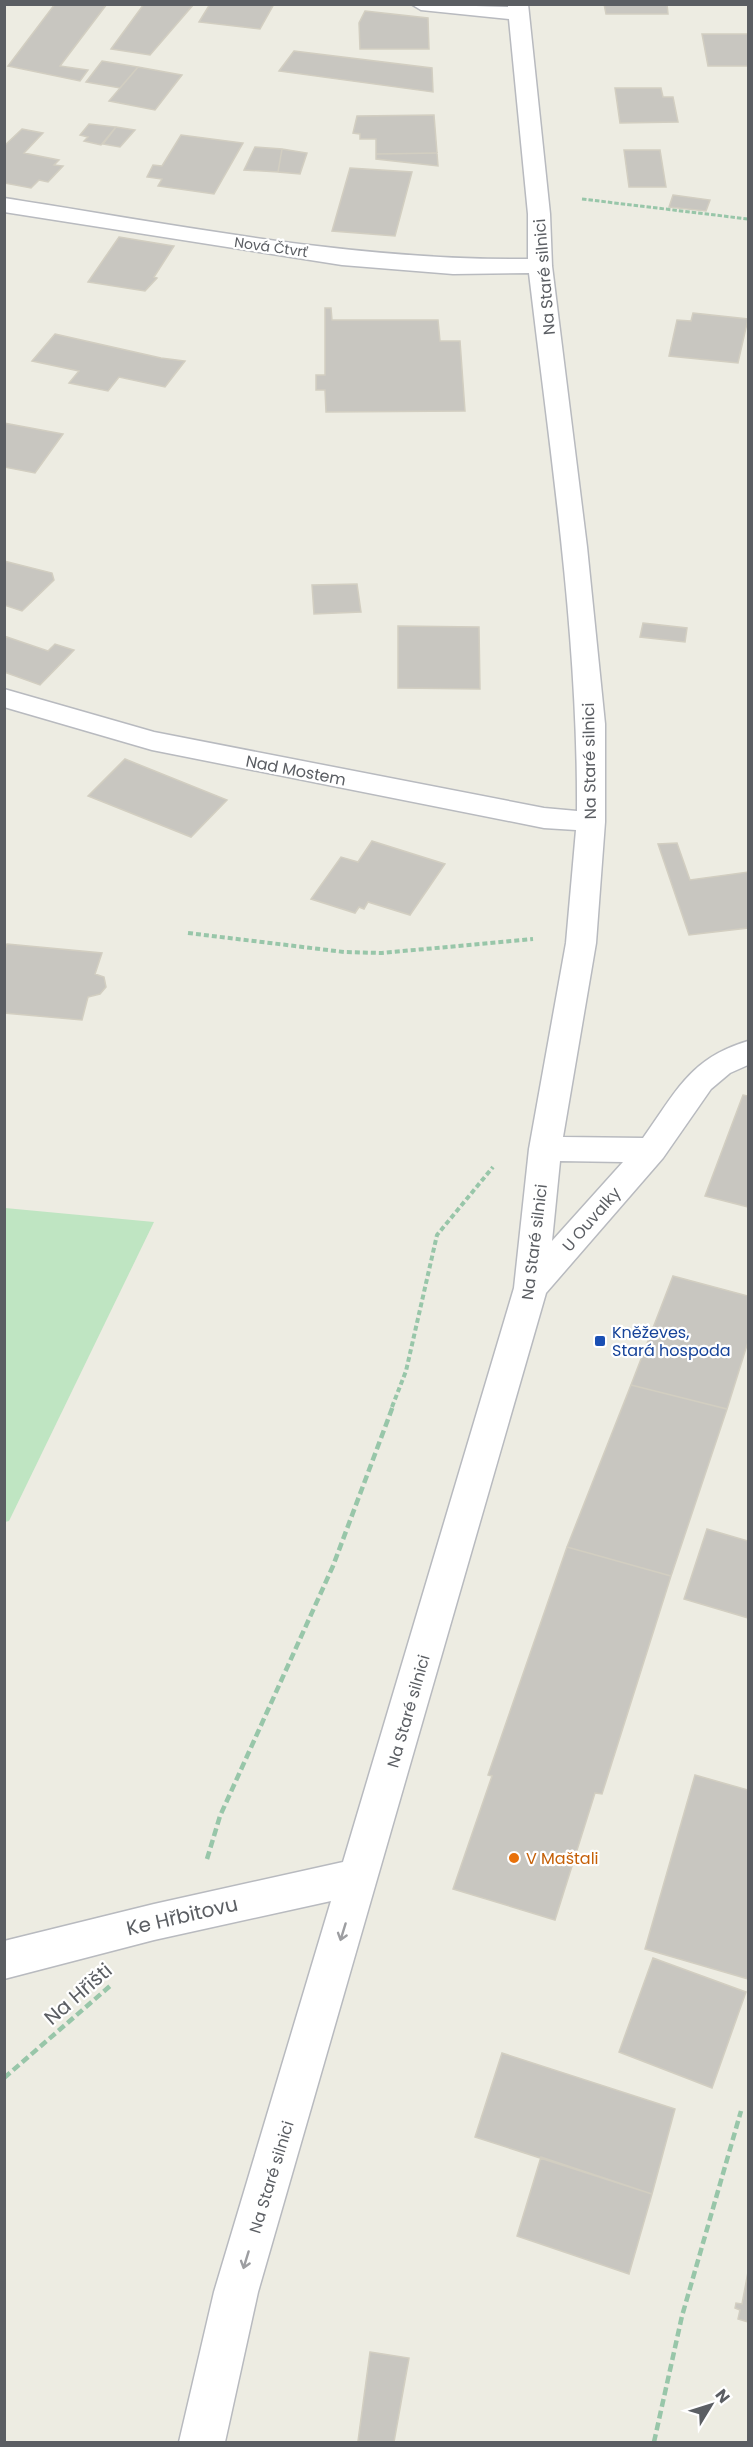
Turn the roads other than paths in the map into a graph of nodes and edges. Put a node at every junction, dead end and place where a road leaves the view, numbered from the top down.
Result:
1 (421, 4) edge
2 (518, 9) edge
3 (4, 205) edge
4 (540, 267) junction
5 (4, 698) edge
6 (591, 822) junction
7 (748, 1052) edge
8 (545, 1149) junction
9 (652, 1150) junction
10 (531, 1288) junction
11 (360, 1876) junction
12 (4, 1960) edge
13 (202, 2442) edge

1 - 2 street
2 - 4 street, Na Staré silnici
3 - 4 street, Nová Čtvrť
4 - 6 street, Na Staré silnici
5 - 6 street, Nad Mostem
6 - 8 street, Na Staré silnici
7 - 9 street, U Ouvalky
8 - 9 street
8 - 10 street, Na Staré silnici
9 - 10 street, U Ouvalky
10 - 11 street, Na Staré silnici
11 - 12 street, Ke Hřbitovu
11 -> 13 street, Na Staré silnici

